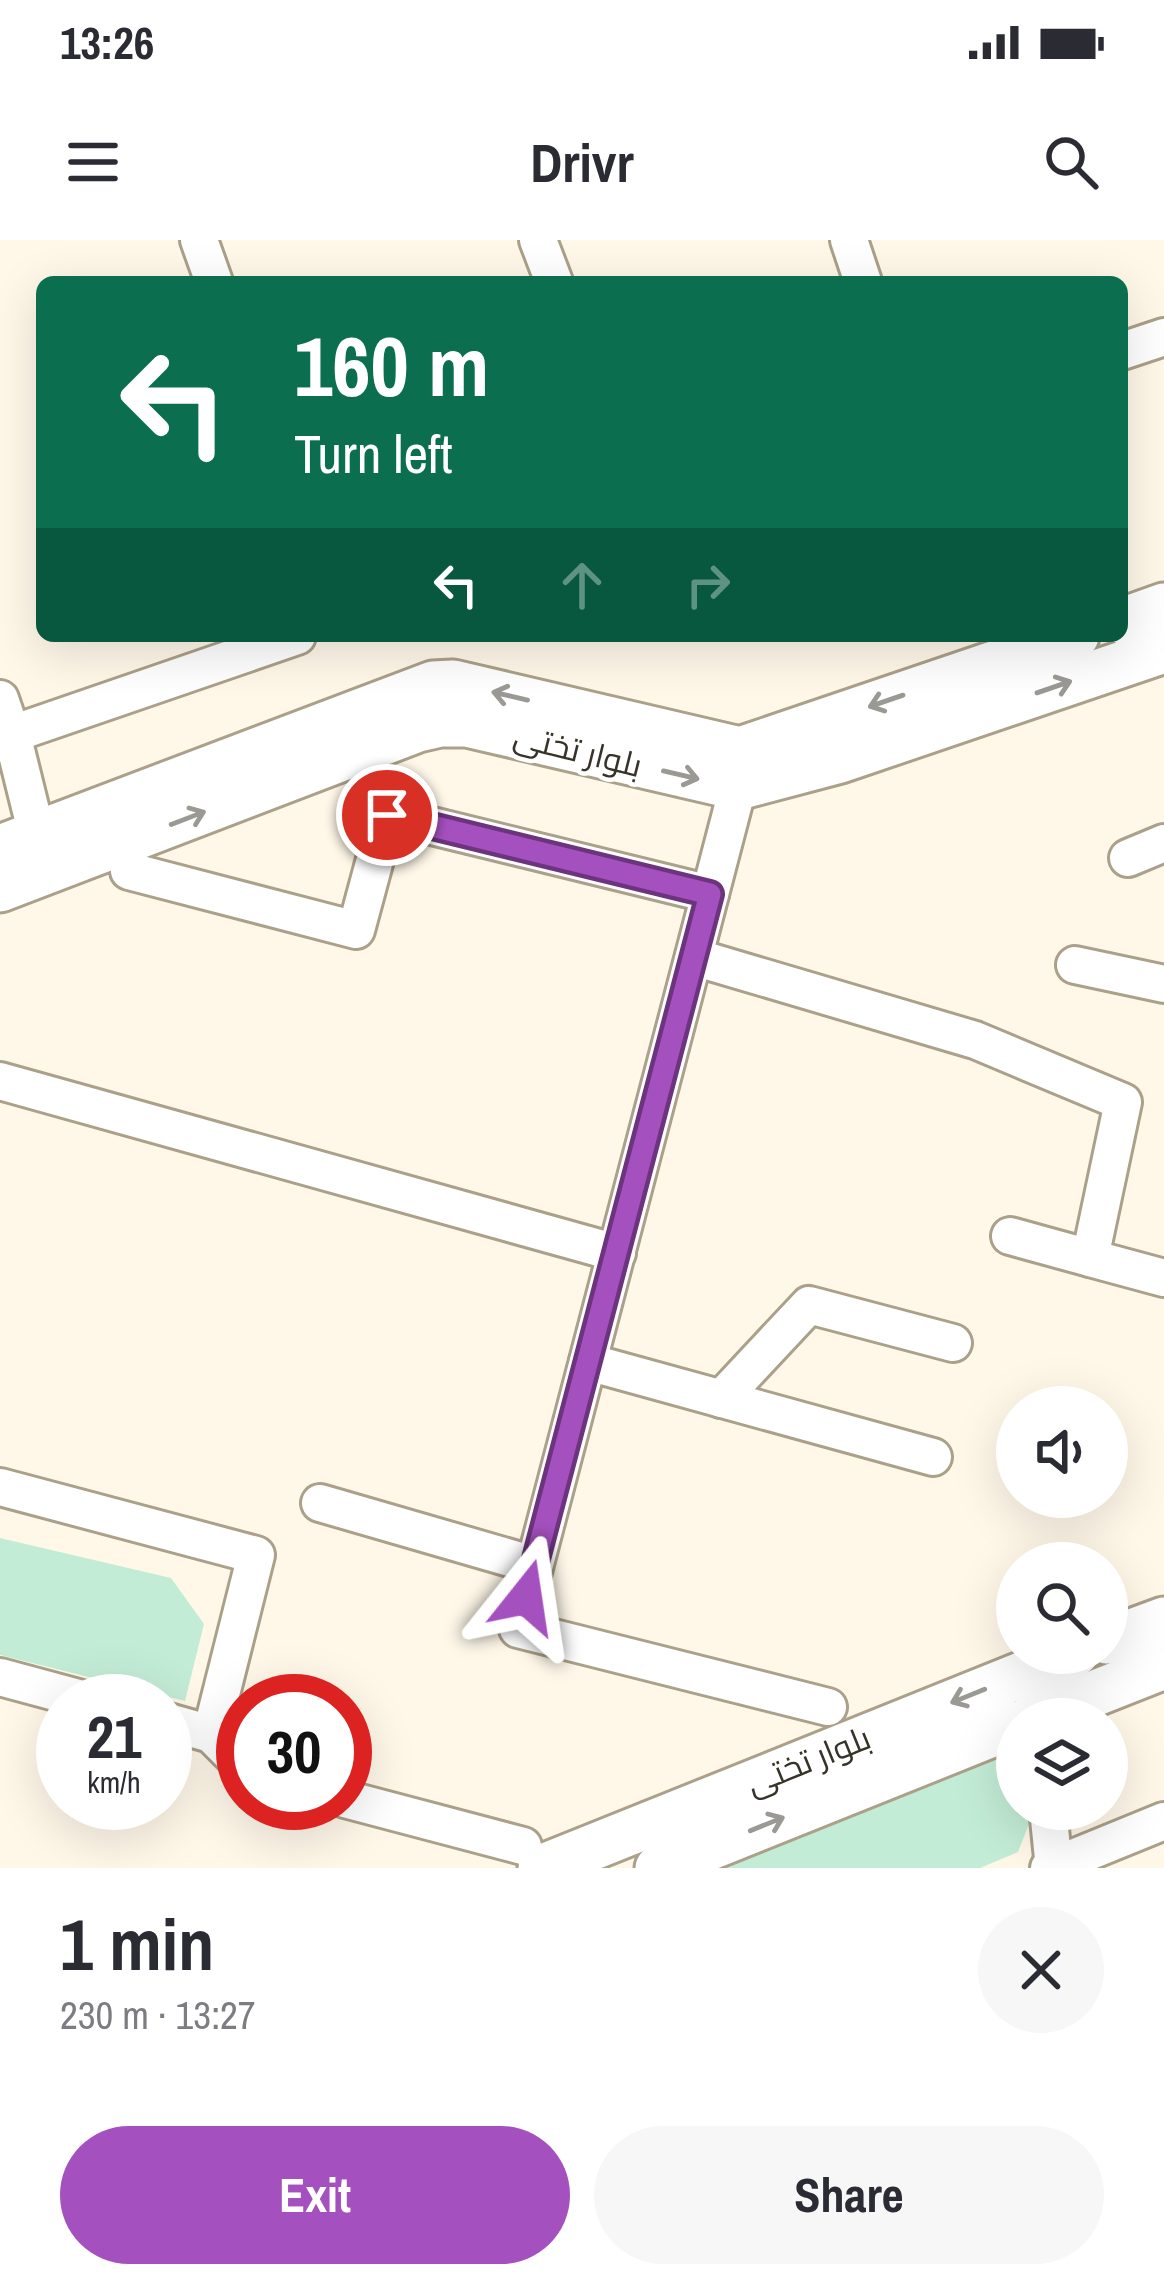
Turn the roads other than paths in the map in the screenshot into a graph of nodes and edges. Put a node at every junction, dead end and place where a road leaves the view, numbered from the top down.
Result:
1 (200, 240) edge
2 (538, 240) edge
3 (849, 240) edge
4 (212, 276) edge
5 (552, 276) edge
6 (861, 276) edge
7 (1164, 337) edge
8 (1128, 349) edge
9 (1164, 606) edge
10 (1128, 618) edge
11 (280, 642) edge
12 (1061, 642) edge
13 (1164, 650) edge
14 (0, 699) edge
15 (12, 734) junction
16 (739, 769) junction
17 (1164, 843) edge
18 (1128, 857) dead end
19 (19, 862) edge
20 (129, 871) dead end
21 (710, 894) junction
22 (694, 957) junction
23 (1075, 965) dead end
24 (1164, 984) edge
25 (0, 1081) edge
26 (1010, 1236) dead end
27 (616, 1252) junction
28 (1090, 1258) junction
29 (1164, 1278) edge
30 (953, 1343) dead end
31 (587, 1362) junction
32 (721, 1399) junction
33 (933, 1457) dead end
34 (0, 1487) edge
35 (320, 1503) dead end
36 (534, 1565) junction
37 (1164, 1620) edge
38 (1128, 1633) edge
39 (1164, 1666) edge
40 (1022, 1674) edge
41 (0, 1677) edge
42 (36, 1687) edge
43 (1084, 1698) edge
44 (828, 1707) dead end
45 (192, 1729) edge
46 (996, 1733) edge
47 (211, 1734) junction
48 (216, 1739) edge
49 (372, 1807) edge
50 (1164, 1821) edge
51 (1050, 1830) edge
52 (532, 1857) edge
53 (1053, 1867) edge
54 (658, 1868) edge

1 - 4 street
2 - 5 street
3 - 6 street
7 - 8 street
9 - 10 street
11 - 15 street
12 -> 16 street
16 -> 13 street, بلوار تختی
14 - 15 street
15 - 19 street
16 - 19 street, بلوار تختی
16 - 21 street
17 - 18 street
20 - 21 street
21 - 22 street
22 - 27 street
22 - 28 street
23 - 24 street
25 - 27 street
26 - 28 street
27 - 31 street
28 - 29 street
30 - 32 street
31 - 32 street
31 - 36 street
32 - 33 street
34 - 47 street
35 - 36 street
36 - 44 street
37 - 38 street
39 - 43 street, بلوار تختی
40 -> 52 street, بلوار تختی
41 - 42 street
45 - 47 street
54 -> 46 street, بلوار تختی
47 - 48 street
49 - 52 street
50 - 53 street
51 - 53 street

